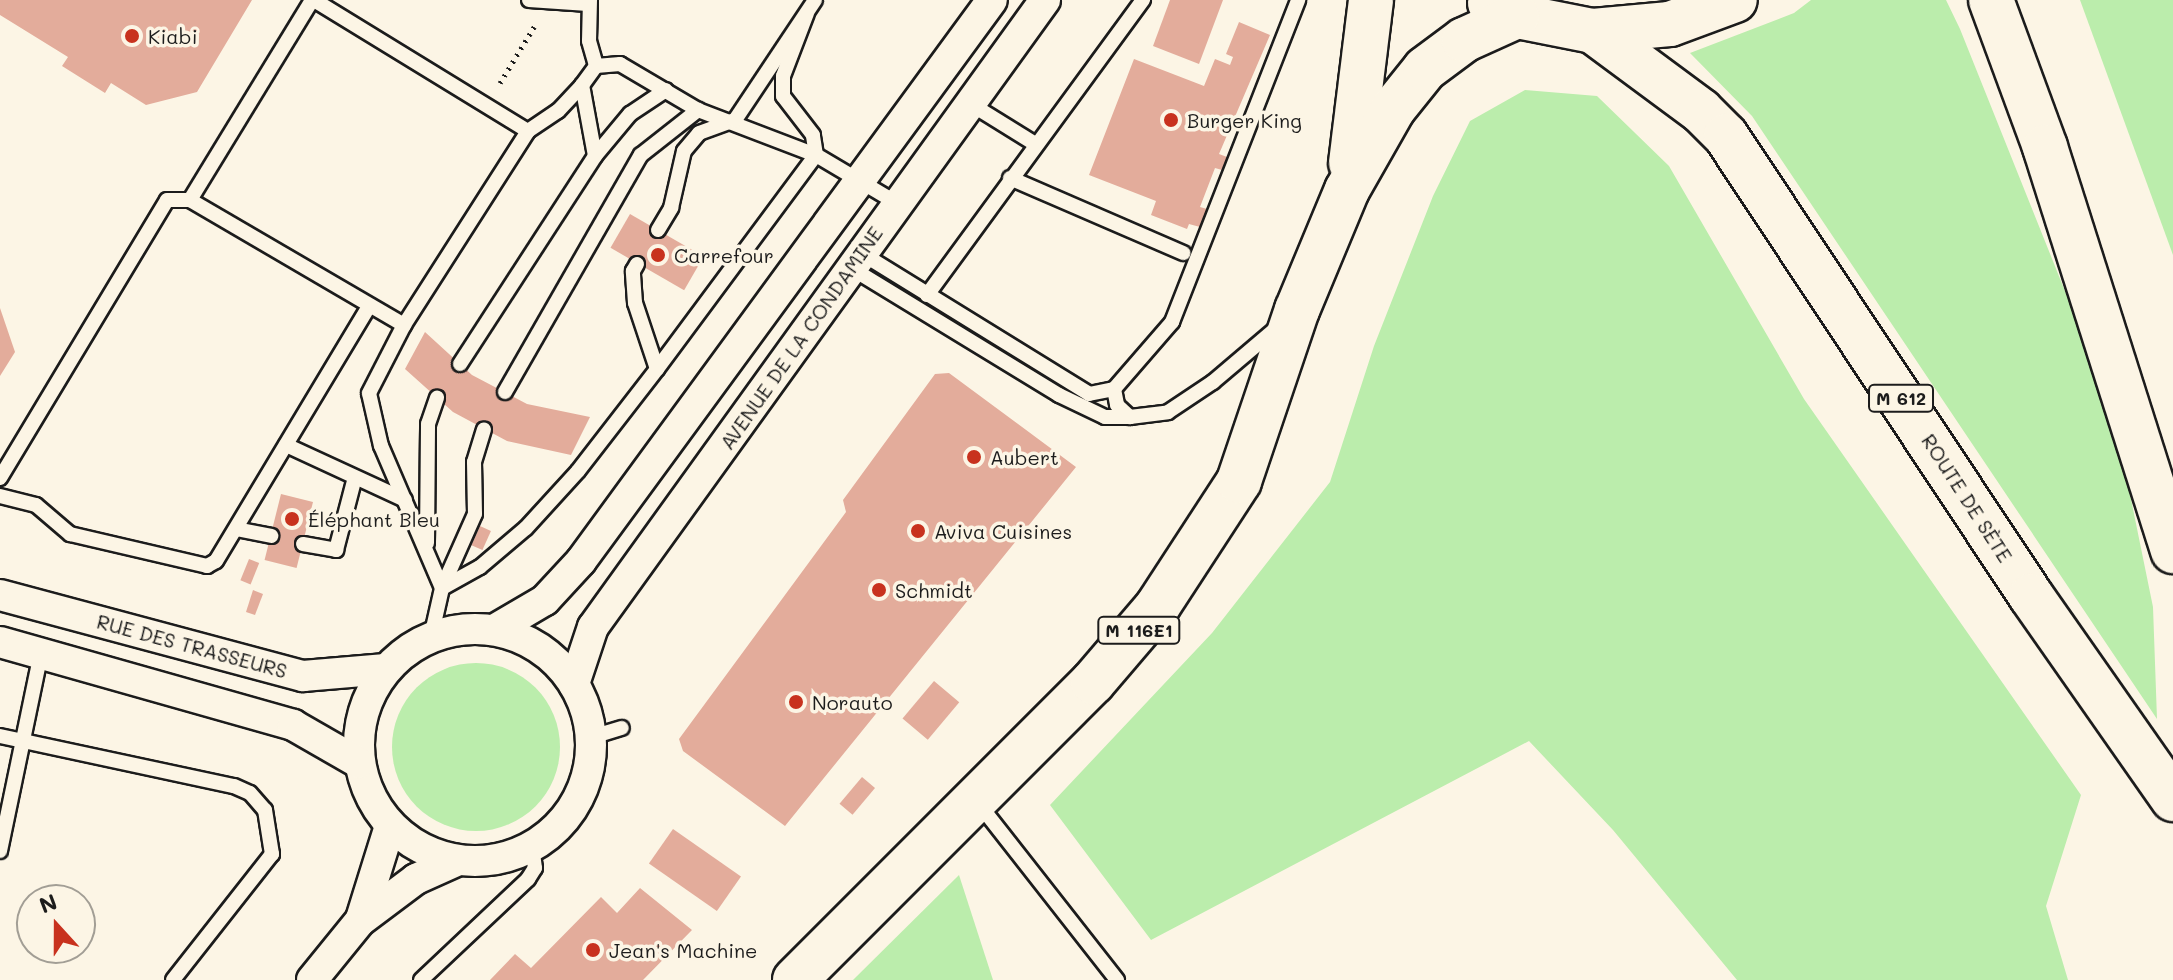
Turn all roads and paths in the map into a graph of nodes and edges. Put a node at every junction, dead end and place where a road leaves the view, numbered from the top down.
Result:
1 (313, 0) edge
2 (529, 0) edge
3 (992, 0) edge
4 (1045, 0) edge
5 (1143, 0) edge
6 (1298, 0) edge
7 (1371, 0) edge
8 (1735, 0) edge
9 (1991, 0) edge
10 (549, 2) edge
11 (589, 2) edge
12 (811, 7) edge
13 (1501, 8) edge
14 (1593, 31) junction
15 (596, 66) junction
16 (582, 85) junction
17 (666, 90) junction
18 (969, 103) junction
19 (487, 106) junction
20 (698, 110) junction
21 (735, 120) junction
22 (528, 131) junction
23 (1035, 144) junction
24 (816, 155) junction
25 (595, 156) junction
26 (1010, 178) junction
27 (860, 181) junction
28 (1347, 190) junction
29 (190, 200) junction
30 (897, 203) junction
31 (658, 230) dead end
32 (1183, 253) dead end
33 (856, 260) junction
34 (637, 264) dead end
35 (927, 295) junction
36 (369, 306) junction
37 (1297, 310) junction
38 (404, 325) junction
39 (460, 364) dead end
40 (657, 369) junction
41 (1114, 389) junction
42 (505, 392) dead end
43 (437, 398) dead end
44 (1130, 417) junction
45 (484, 429) dead end
46 (286, 445) junction
47 (355, 477) junction
48 (0, 478) edge
49 (0, 496) edge
50 (405, 500) junction
51 (236, 529) junction
52 (271, 536) dead end
53 (303, 544) dead end
54 (427, 548) junction
55 (2173, 551) edge
56 (442, 588) junction
57 (0, 595) edge
58 (494, 630) junction
59 (431, 637) junction
60 (0, 642) edge
61 (41, 653) junction
62 (386, 669) junction
63 (574, 684) junction
64 (622, 728) dead end
65 (0, 736) edge
66 (592, 737) junction
67 (24, 741) junction
68 (359, 763) junction
69 (2173, 799) edge
70 (976, 800) junction
71 (390, 826) junction
72 (532, 847) junction
73 (0, 851) edge
74 (456, 861) junction
75 (360, 921) junction
76 (173, 980) edge
77 (312, 980) edge
78 (421, 980) edge
79 (795, 980) edge
80 (1117, 980) edge

1 - 19 lane
1 - 29 lane
2 - 10 lane
3 - 27 street, AVENUE DE LA CONDAMINE
4 - 18 street, AVENUE DE LA CONDAMINE
5 - 23 lane
6 - 41 lane
7 - 28 main road, M 116E1
8 - 14 main road
9 - 55 main road
10 - 11 lane
10 - 19 path
11 - 15 lane
12 - 21 lane
12 - 24 lane
13 - 14 main road
13 - 28 main road, M 116E1
14 - 69 main road, ROUTE DE SÈTE / M 612
15 - 16 lane
15 - 17 lane
16 - 22 lane
16 - 25 lane
17 - 20 lane
17 - 25 lane
18 - 23 lane
18 - 30 street, AVENUE DE LA CONDAMINE
19 - 22 lane
20 - 21 lane
20 - 42 lane
21 - 24 lane
21 - 31 lane
22 - 38 lane
23 - 26 lane
24 - 27 lane
24 - 40 lane
25 - 39 lane
26 - 32 lane
26 - 35 lane
27 - 30 lane
27 - 58 street, AVENUE DE LA CONDAMINE
28 - 37 main road, M 116E1
29 - 36 lane
29 - 48 lane
30 - 33 street, AVENUE DE LA CONDAMINE
33 - 35 lane
33 - 44 lane
33 - 63 street, AVENUE DE LA CONDAMINE
34 - 40 lane
35 - 41 lane
36 - 38 lane
36 - 46 lane
37 - 44 lane
37 - 70 main road, M 116E1
38 - 50 lane
40 - 56 lane
41 - 44 lane
43 - 54 lane
45 - 56 lane
46 - 47 lane
46 - 51 lane
47 - 50 lane
47 - 53 lane
49 - 51 lane
50 - 54 lane
51 - 52 lane
54 - 56 lane
56 - 59 lane
57 - 62 street, RUE DES TRASSEURS
58 - 59 street
58 - 63 street
59 - 62 street
60 - 61 street
61 - 67 lane
61 - 68 street
62 - 68 street
63 - 66 street
64 - 66 lane
65 - 67 lane
66 - 72 street
67 - 73 lane
67 - 76 lane
68 - 71 street
70 - 79 main road, M 116E1
70 - 80 lane
71 - 74 street
71 - 75 street
72 - 74 street
72 - 78 lane
74 - 75 street
75 - 77 street

